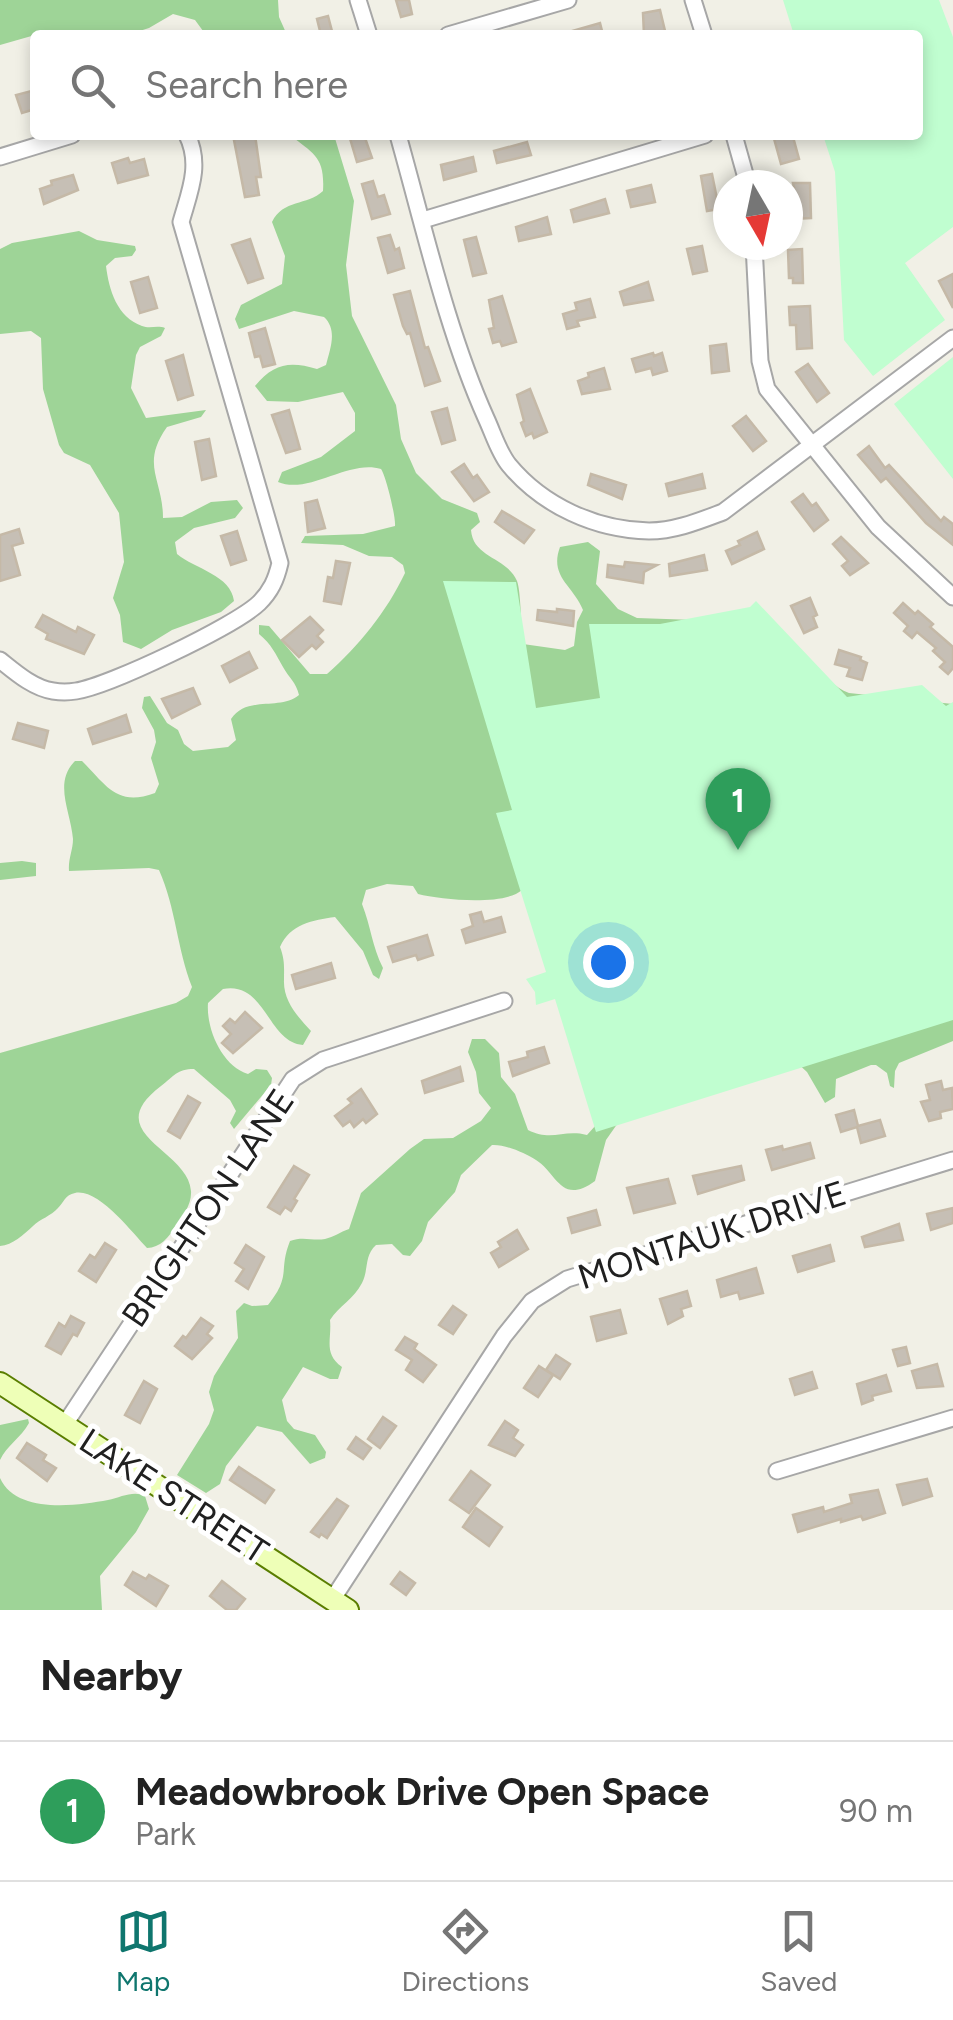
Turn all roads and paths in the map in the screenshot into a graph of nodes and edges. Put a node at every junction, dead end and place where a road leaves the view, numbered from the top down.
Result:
1 (358, 0) edge
2 (568, 0) edge
3 (693, 0) edge
4 (367, 30) edge
5 (465, 30) edge
6 (702, 30) edge
7 (56, 140) edge
8 (190, 140) edge
9 (399, 140) edge
10 (688, 140) edge
11 (735, 140) edge
12 (0, 157) edge
13 (744, 170) edge
14 (423, 220) junction
15 (754, 260) edge
16 (953, 338) edge
17 (811, 447) junction
18 (953, 597) edge
19 (0, 660) edge
20 (504, 1001) dead end
21 (953, 1160) edge
22 (1, 1386) edge
23 (953, 1418) edge
24 (66, 1424) junction
25 (777, 1471) dead end
26 (340, 1605) edge

1 - 4 street
2 - 5 street
3 - 6 street
7 - 12 street
8 - 19 street
9 - 14 street
10 - 14 street
11 - 13 street
14 - 17 street
15 - 17 street
16 - 17 street
17 - 18 street
20 - 24 street, BRIGHTON LANE
21 - 26 street, MONTAUK DRIVE
22 - 24 street, LAKE STREET
23 - 25 street
24 - 26 street, LAKE STREET

